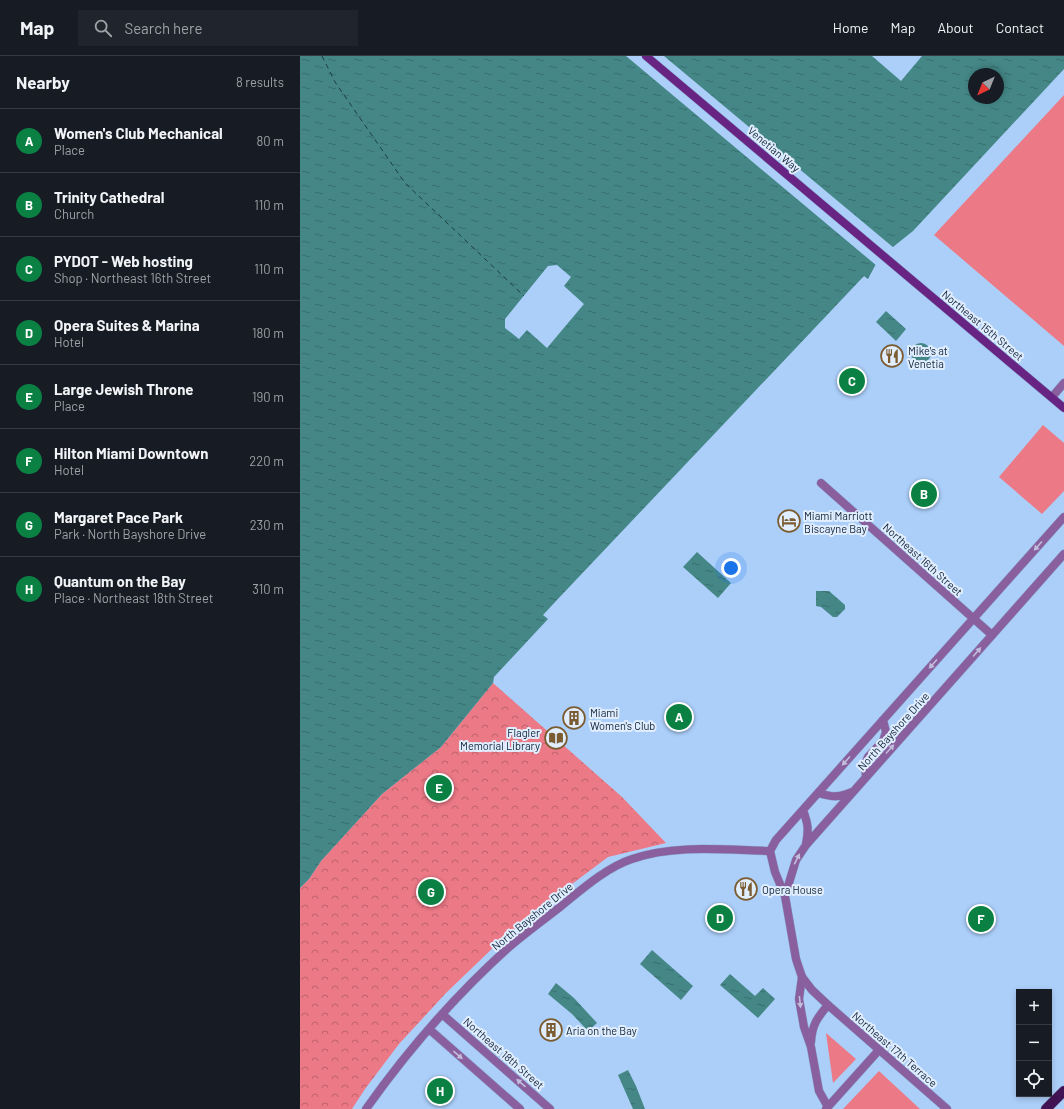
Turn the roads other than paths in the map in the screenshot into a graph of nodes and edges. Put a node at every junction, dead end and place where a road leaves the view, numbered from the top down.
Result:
1 (646, 56) edge
2 (888, 259) joint
3 (1064, 383) edge
4 (1052, 397) junction
5 (1064, 408) edge
6 (1064, 415) edge
7 (821, 483) dead end
8 (1064, 517) edge
9 (1064, 554) edge
10 (974, 618) junction
11 (992, 635) junction
12 (883, 720) junction
13 (866, 777) junction
14 (855, 791) junction
15 (818, 793) junction
16 (803, 810) junction
17 (806, 845) junction
18 (770, 851) junction
19 (785, 896) junction
20 (802, 977) junction
21 (828, 1005) junction
22 (442, 1014) junction
23 (429, 1029) junction
24 (811, 1047) junction
25 (879, 1050) junction
26 (1064, 1091) edge
27 (827, 1108) edge
28 (366, 1109) edge
29 (520, 1109) edge
30 (550, 1109) edge
31 (947, 1109) edge
32 (1046, 1109) edge

1 - 2 main road, Venetian Way
2 - 4 main road, Northeast 15th Street
3 - 4 street
4 - 5 main road, Northeast 15th Street
4 - 6 main road
7 - 10 street, Northeast 16th Street
8 -> 10 street, North Bayshore Drive
9 - 11 street, North Bayshore Drive
10 - 11 street, Northeast 16th Street
10 -> 12 street, North Bayshore Drive
13 -> 11 street, North Bayshore Drive
12 - 13 street
12 -> 15 street, North Bayshore Drive
13 - 14 street, North Bayshore Drive
14 - 15 street
14 - 17 street, North Bayshore Drive
15 - 16 street, North Bayshore Drive
16 - 17 street
16 - 18 street, North Bayshore Drive
19 -> 17 street, North Bayshore Drive
18 - 19 street
18 - 22 street, North Bayshore Drive
19 - 20 street, Northeast 17th Terrace
20 - 21 street, Northeast 17th Terrace
20 -> 24 street, Northeast 17th Terrace
21 - 24 street, Northeast 17th Terrace
21 - 25 street, Northeast 17th Terrace
22 - 23 street, North Bayshore Drive
30 -> 22 street, Northeast 18th Street
23 - 28 street, North Bayshore Drive
23 -> 29 street
24 - 27 street, Northeast 17th Terrace
25 - 27 street
25 - 31 street, Northeast 17th Terrace
26 - 32 main road

